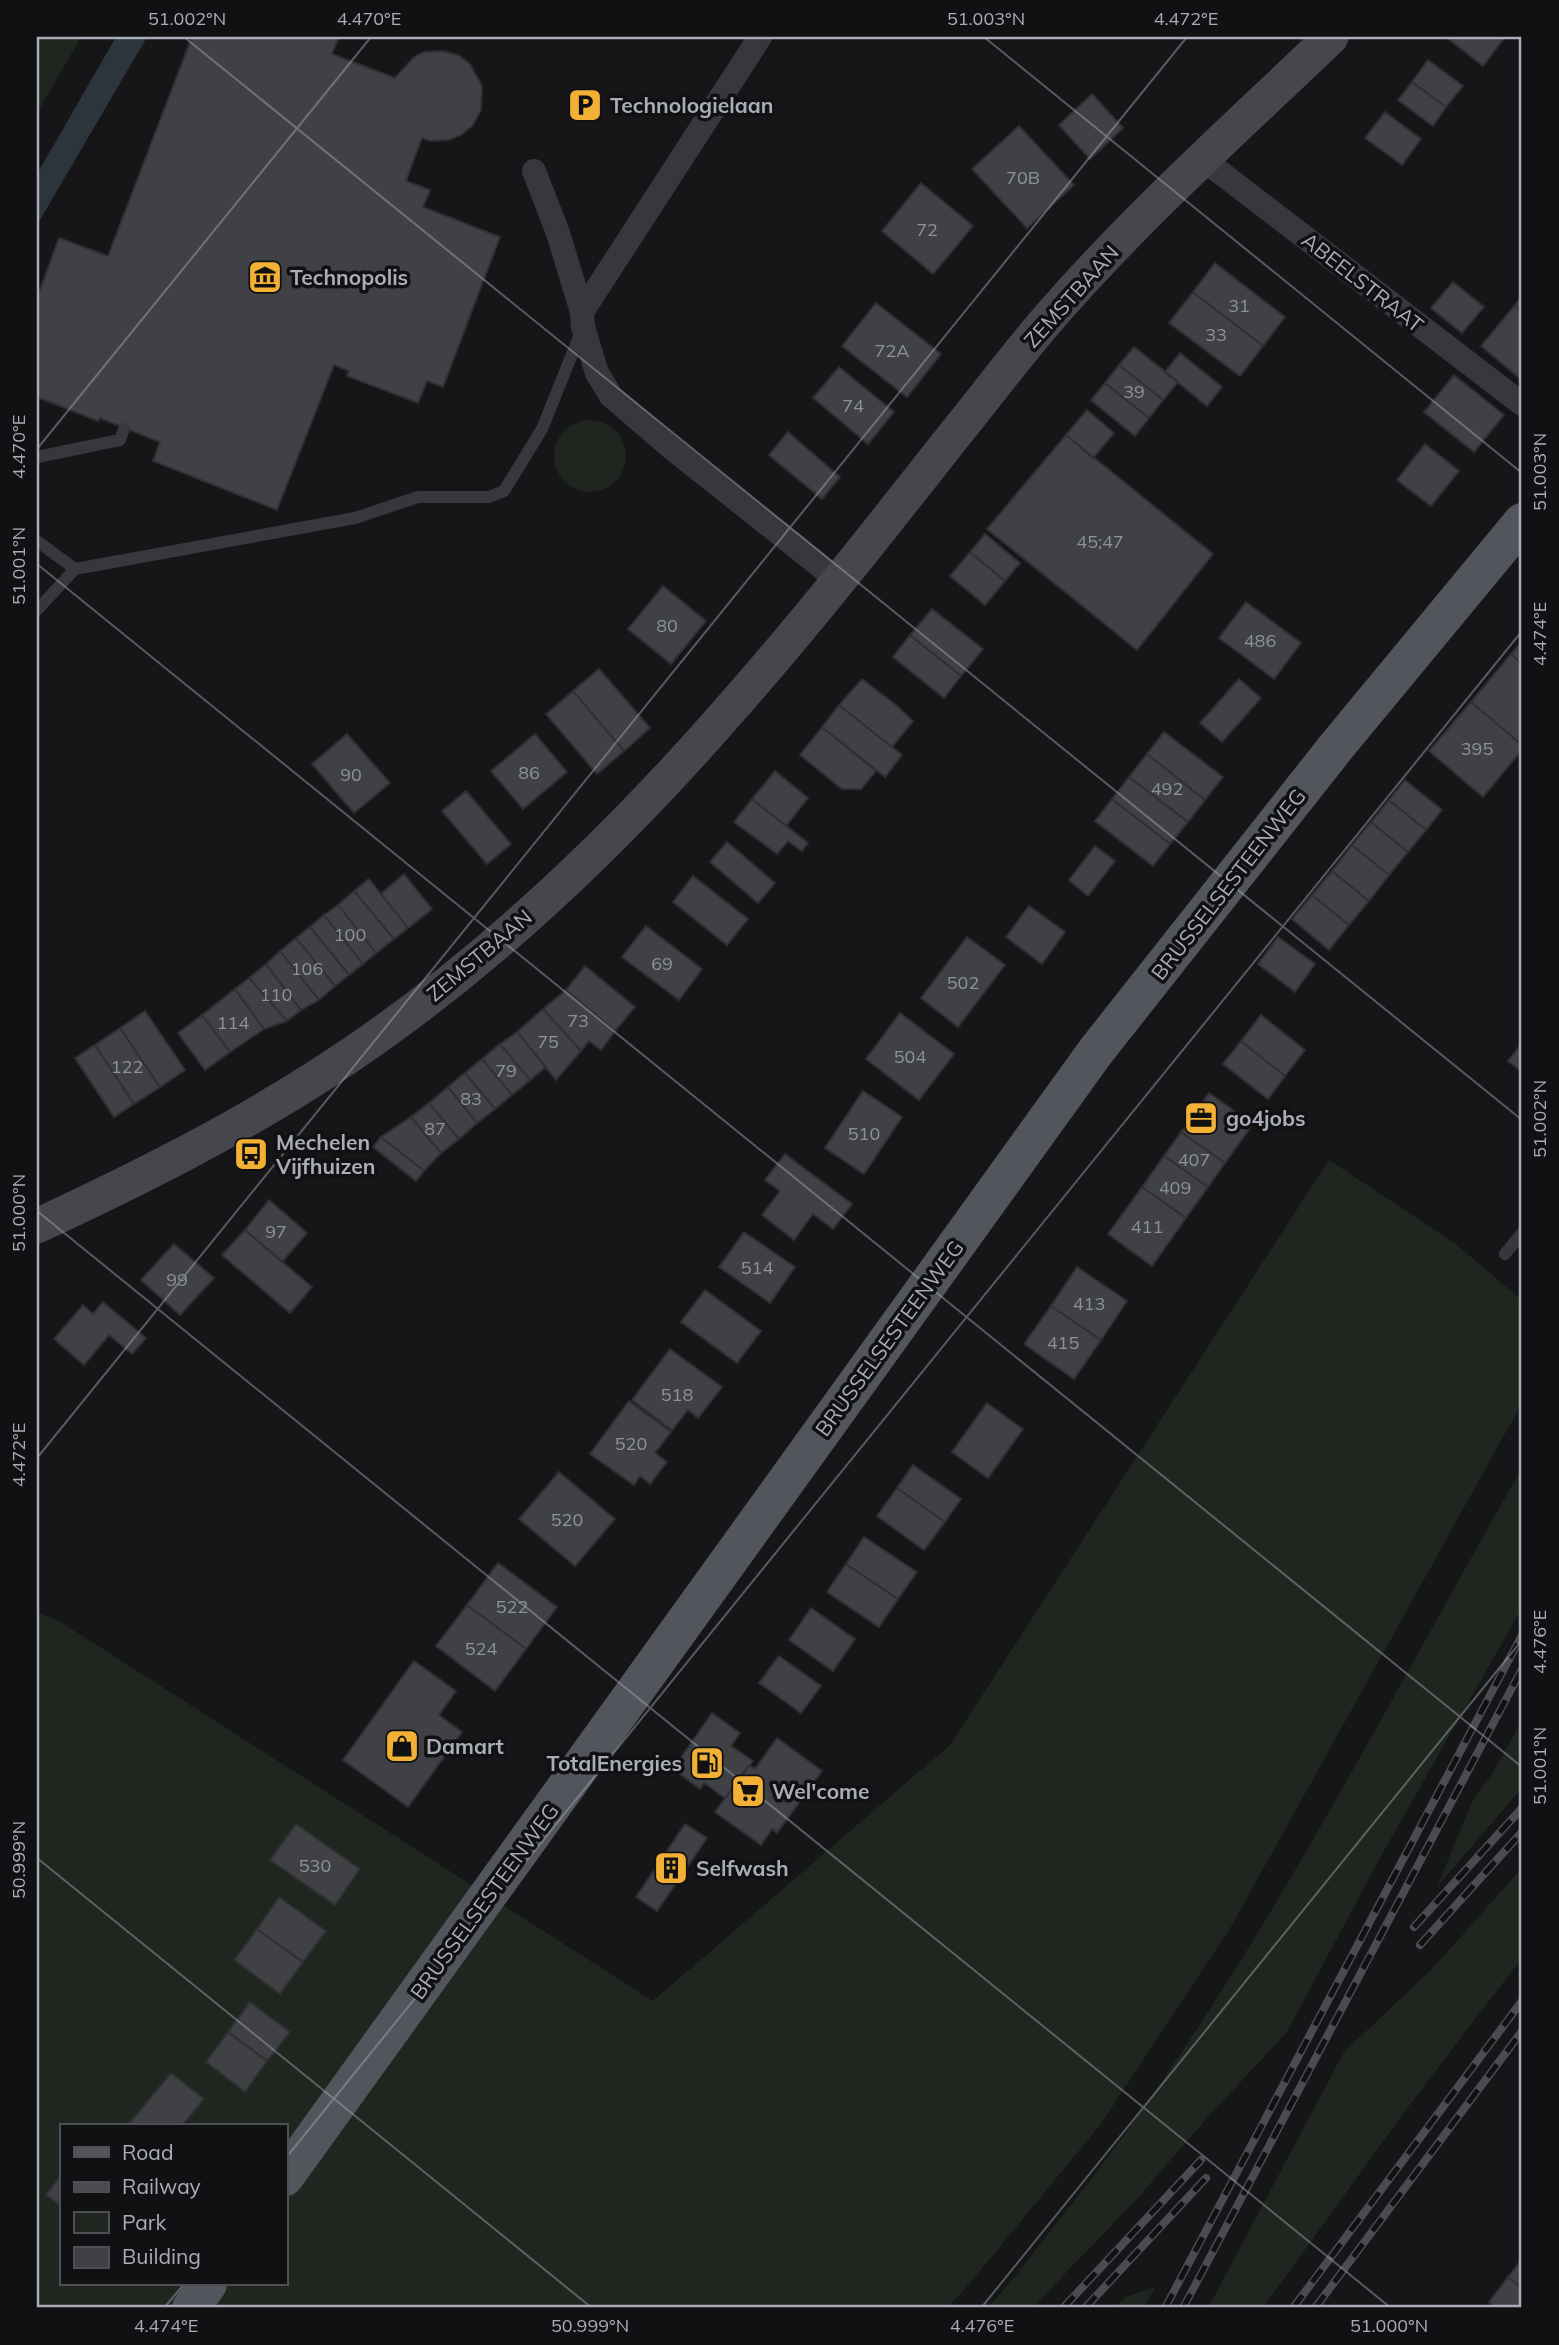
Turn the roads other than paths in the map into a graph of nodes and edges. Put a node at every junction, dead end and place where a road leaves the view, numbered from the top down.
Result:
1 (760, 37) edge
2 (1331, 37) edge
3 (1204, 159) junction
4 (534, 171) dead end
5 (583, 319) junction
6 (1522, 404) edge
7 (124, 429) dead end
8 (37, 457) edge
9 (1522, 522) edge
10 (37, 541) edge
11 (75, 569) junction
12 (839, 581) junction
13 (37, 610) edge
14 (37, 1226) edge
15 (1522, 1233) edge
16 (1505, 1254) dead end
17 (287, 2174) edge
18 (207, 2286) edge
19 (191, 2308) edge

1 - 5 street
2 - 3 street, ZEMSTBAAN
3 - 6 street, ABEELSTRAAT
3 - 12 street, ZEMSTBAAN
4 - 5 street
5 - 11 lane
5 - 12 street
7 - 8 lane
9 - 17 main road, BRUSSELSESTEENWEG
10 - 11 lane
11 - 13 lane
12 - 14 street, ZEMSTBAAN
15 - 16 lane
18 - 19 main road

